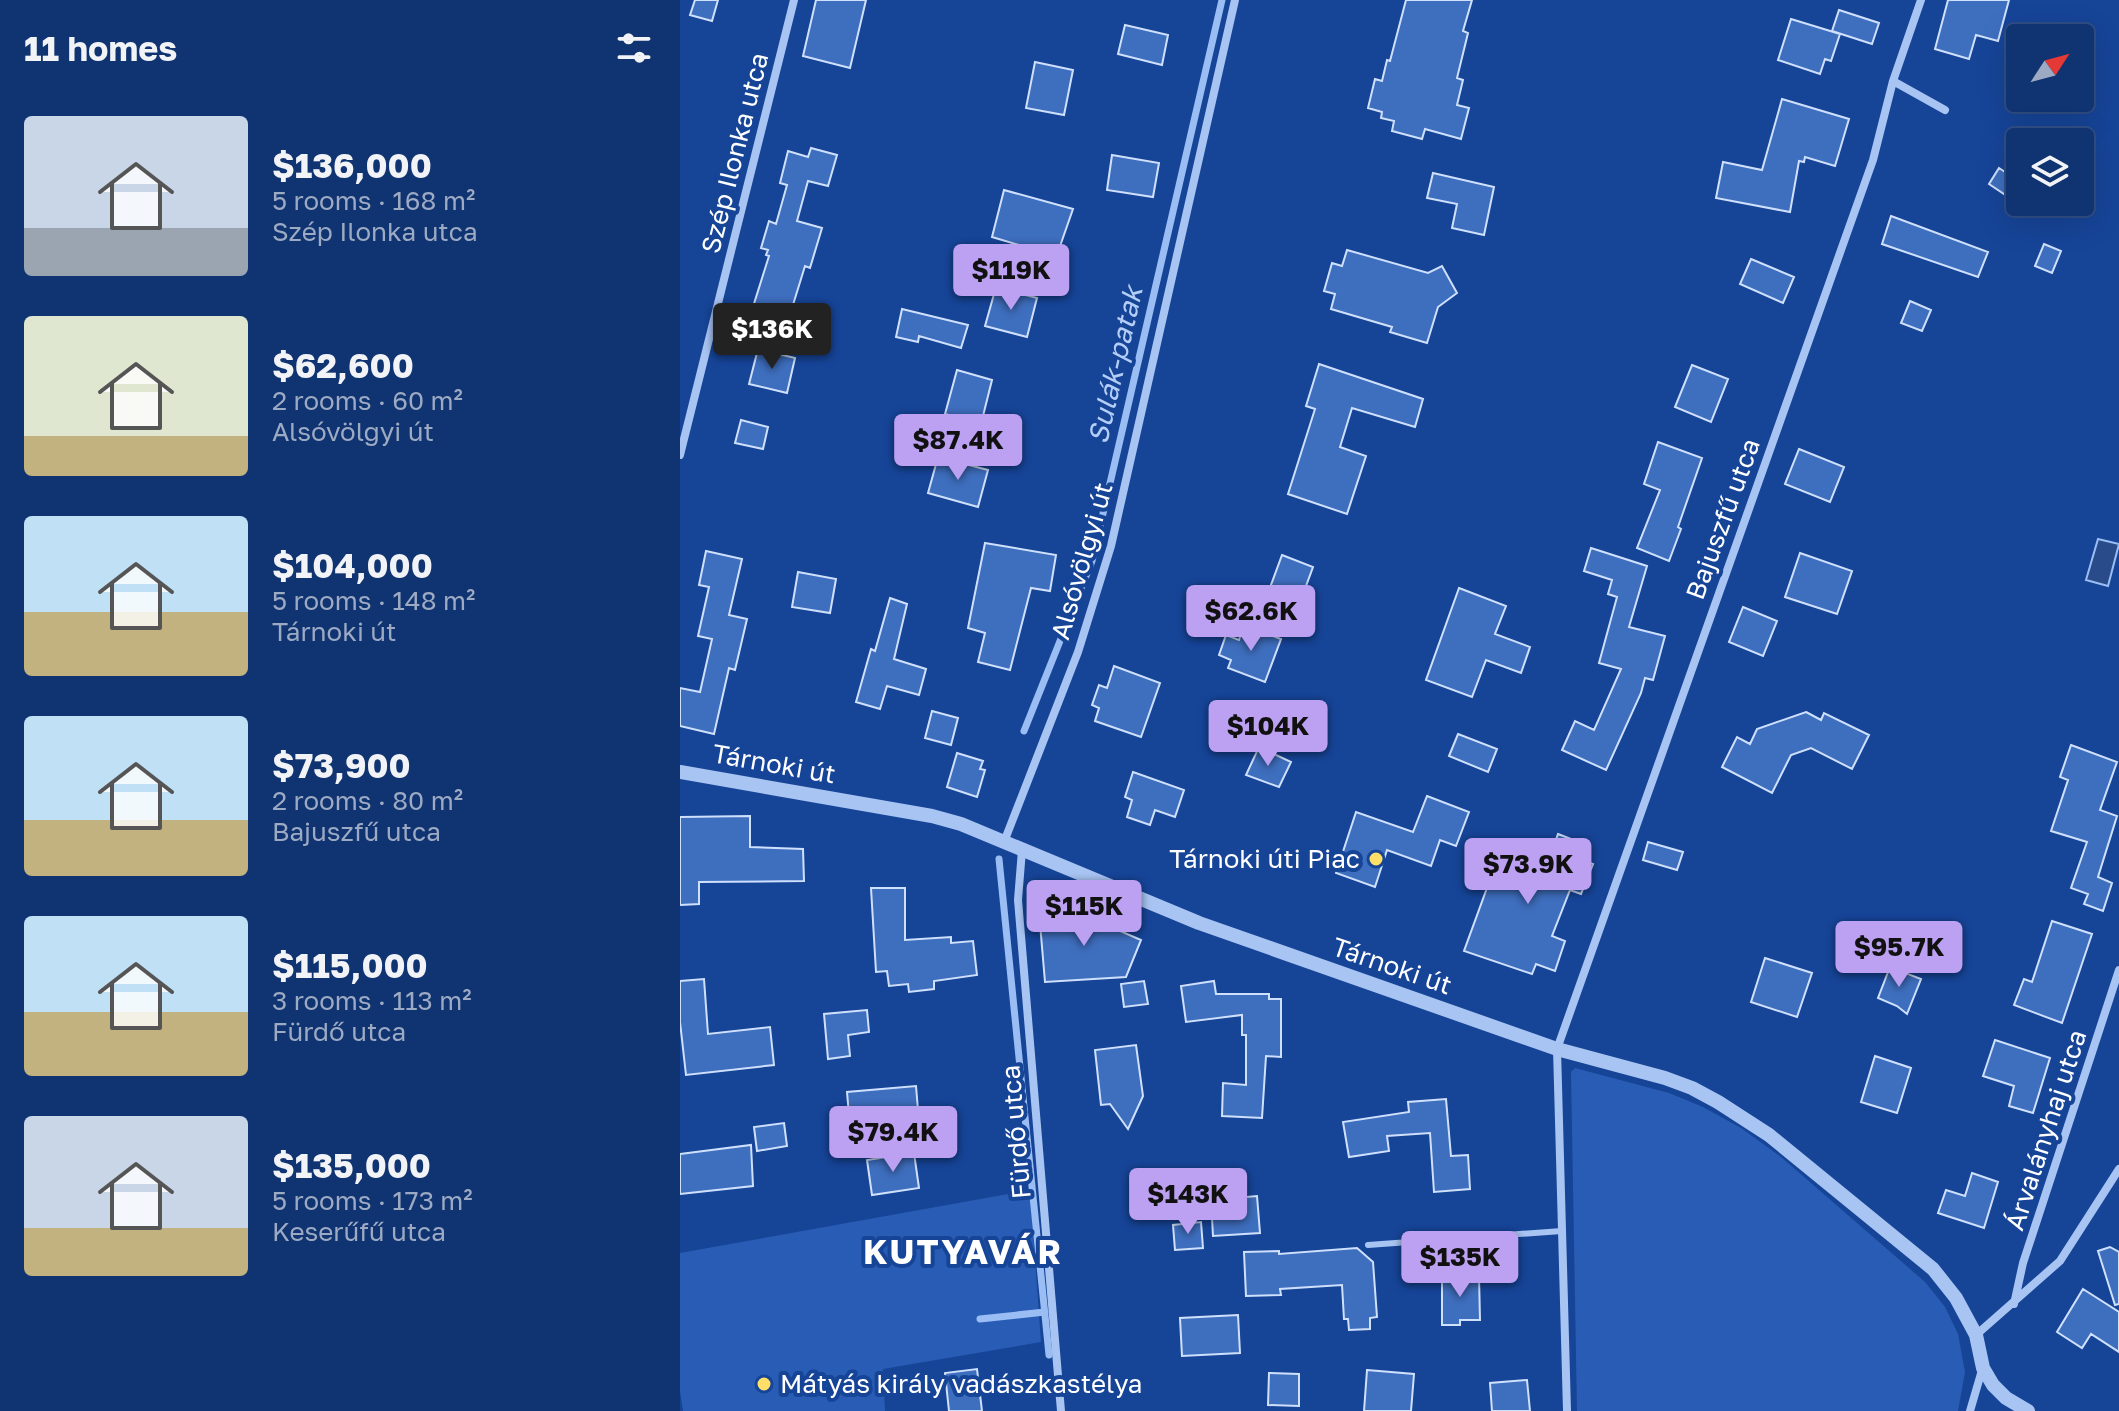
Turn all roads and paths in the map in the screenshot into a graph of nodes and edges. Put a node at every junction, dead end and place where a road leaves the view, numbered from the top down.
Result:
1 (794, 0) edge
2 (1235, 0) edge
3 (1921, 0) edge
4 (1893, 81) junction
5 (1945, 110) dead end
6 (680, 455) edge
7 (680, 772) edge
8 (1004, 842) junction
9 (1022, 850) junction
10 (2119, 970) edge
11 (1557, 1049) junction
12 (2119, 1169) edge
13 (1562, 1231) junction
14 (1368, 1245) dead end
15 (2014, 1304) junction
16 (1976, 1335) junction
17 (1983, 1368) junction
18 (1061, 1411) edge
19 (1567, 1411) edge
20 (1970, 1411) edge
21 (2028, 1411) edge

1 - 6 street, Szép Ilonka utca
2 - 8 street, Alsóvölgyi út
3 - 4 street, Bajuszfű utca
4 - 5 street
4 - 11 street, Bajuszfű utca
7 - 8 street, Tárnoki út
8 - 9 street, Tárnoki út
9 - 11 street, Tárnoki út
9 - 18 street, Fürdő utca
10 - 15 street, Árvalányhaj utca
11 - 13 street
11 - 16 street, Tárnoki út
12 - 15 street
13 - 14 lane
13 - 19 street
15 - 16 street
16 - 17 street, Tárnoki út
17 - 20 street
17 - 21 street

